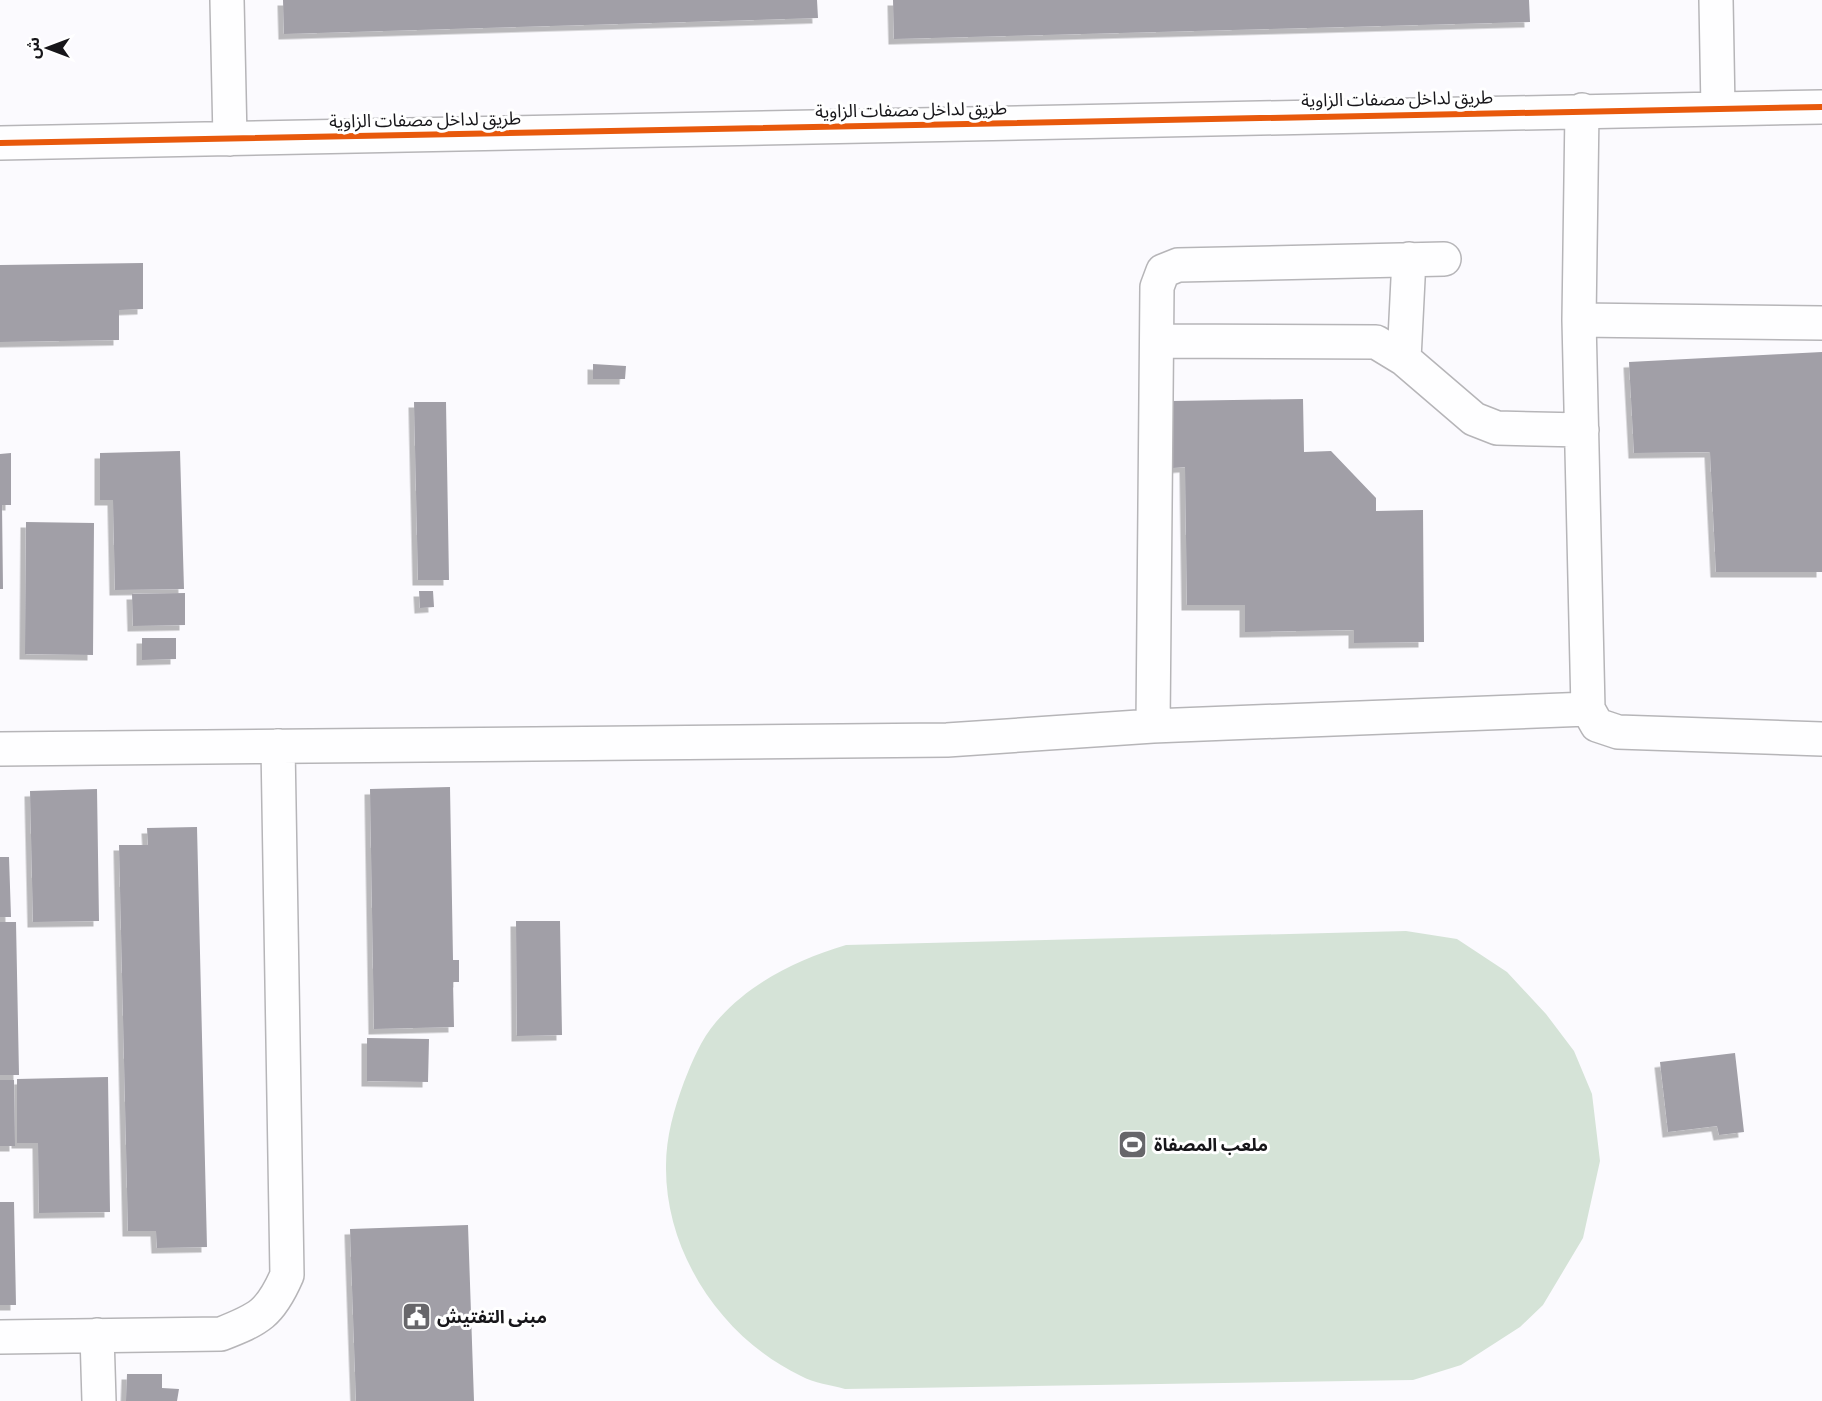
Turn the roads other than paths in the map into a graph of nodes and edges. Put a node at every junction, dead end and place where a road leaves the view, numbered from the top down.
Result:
1 (227, 0) edge
2 (1716, 0) edge
3 (1822, 107) edge
4 (1718, 109) junction
5 (1582, 110) junction
6 (230, 139) junction
7 (0, 143) edge
8 (1409, 259) junction
9 (1444, 259) dead end
10 (1579, 320) junction
11 (1822, 323) edge
12 (1156, 341) junction
13 (1404, 359) junction
14 (1581, 430) junction
15 (1588, 709) junction
16 (1154, 726) junction
17 (1822, 740) edge
18 (278, 746) junction
19 (0, 749) edge
20 (97, 1335) junction
21 (0, 1337) edge
22 (99, 1401) edge

1 - 6 street
2 - 4 street
3 - 4 street, طريق لداخل مصفات الزاوية
4 - 5 street, طريق لداخل مصفات الزاوية
5 - 6 street, طريق لداخل مصفات الزاوية
5 - 10 street
6 - 7 street, طريق لداخل مصفات الزاوية
8 - 9 street
8 - 12 street
8 - 13 street
10 - 11 street
10 - 14 street
12 - 13 street
12 - 16 street
13 - 14 street
14 - 15 street
15 - 16 street
15 - 17 street
16 - 18 street
18 - 19 street
18 - 20 street
20 - 21 street
20 - 22 street

